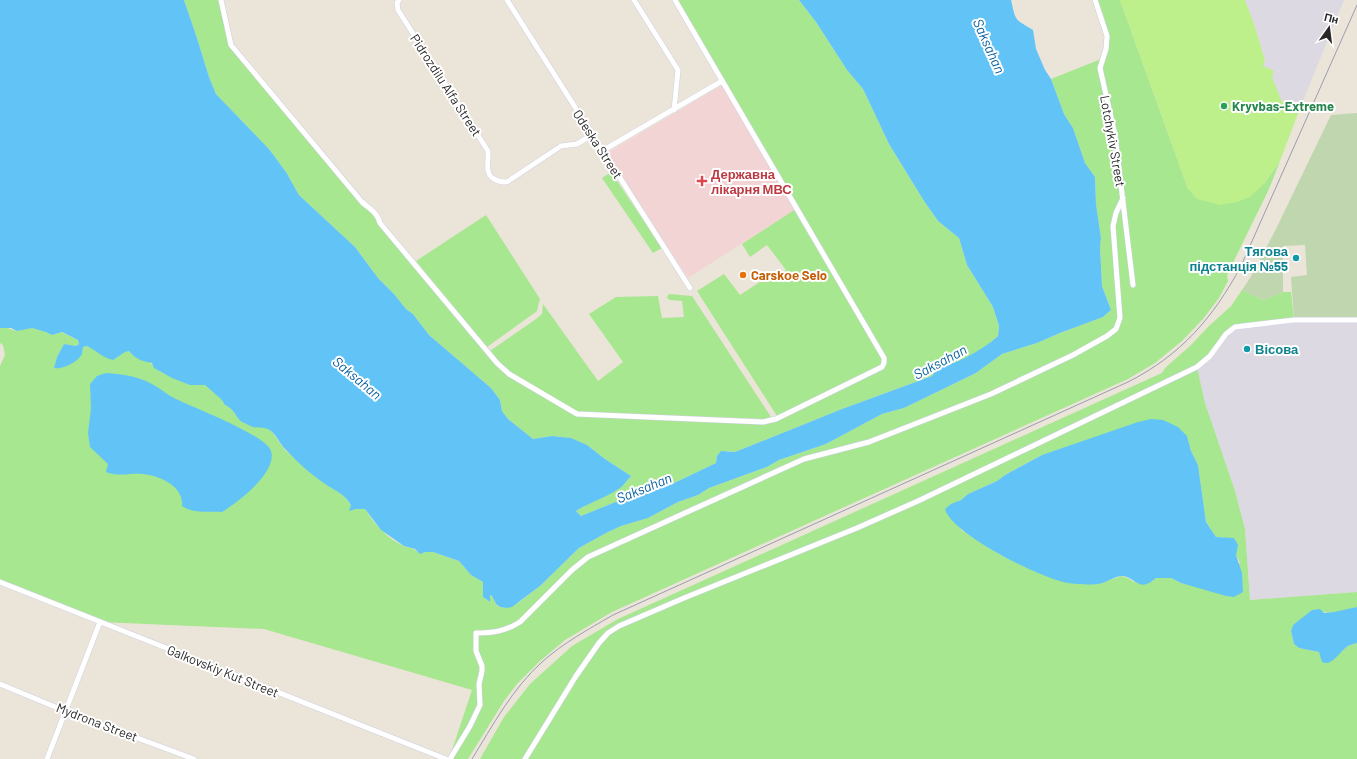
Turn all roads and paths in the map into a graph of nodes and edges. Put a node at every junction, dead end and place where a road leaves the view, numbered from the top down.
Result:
1 (221, 0) edge
2 (399, 0) edge
3 (507, 0) edge
4 (634, 0) edge
5 (674, 0) edge
6 (1095, 0) edge
7 (722, 81) junction
8 (674, 110) junction
9 (592, 135) junction
10 (602, 151) junction
11 (1123, 198) junction
12 (1133, 285) dead end
13 (690, 288) dead end
14 (1357, 320) edge
15 (0, 582) edge
16 (100, 622) junction
17 (0, 684) edge
18 (65, 711) junction
19 (47, 759) edge
20 (194, 759) edge
21 (446, 759) edge
22 (450, 759) edge
23 (525, 759) edge

1 - 7 street
2 - 9 street, Pidrozdilu Alfa Street
3 - 9 street, Odeska Street
4 - 8 street
5 - 7 street
6 - 11 street, Lotchykiv Street
7 - 8 street
8 - 10 street
9 - 10 street, Odeska Street
10 - 13 street, Odeska Street
11 - 12 street, Lotchykiv Street
11 - 22 street
14 - 23 street
15 - 16 street, Galkovskiy Kut Street
16 - 18 street
16 - 21 street, Galkovskiy Kut Street
17 - 18 street, Mydrona Street
18 - 19 street
18 - 20 street, Mydrona Street

